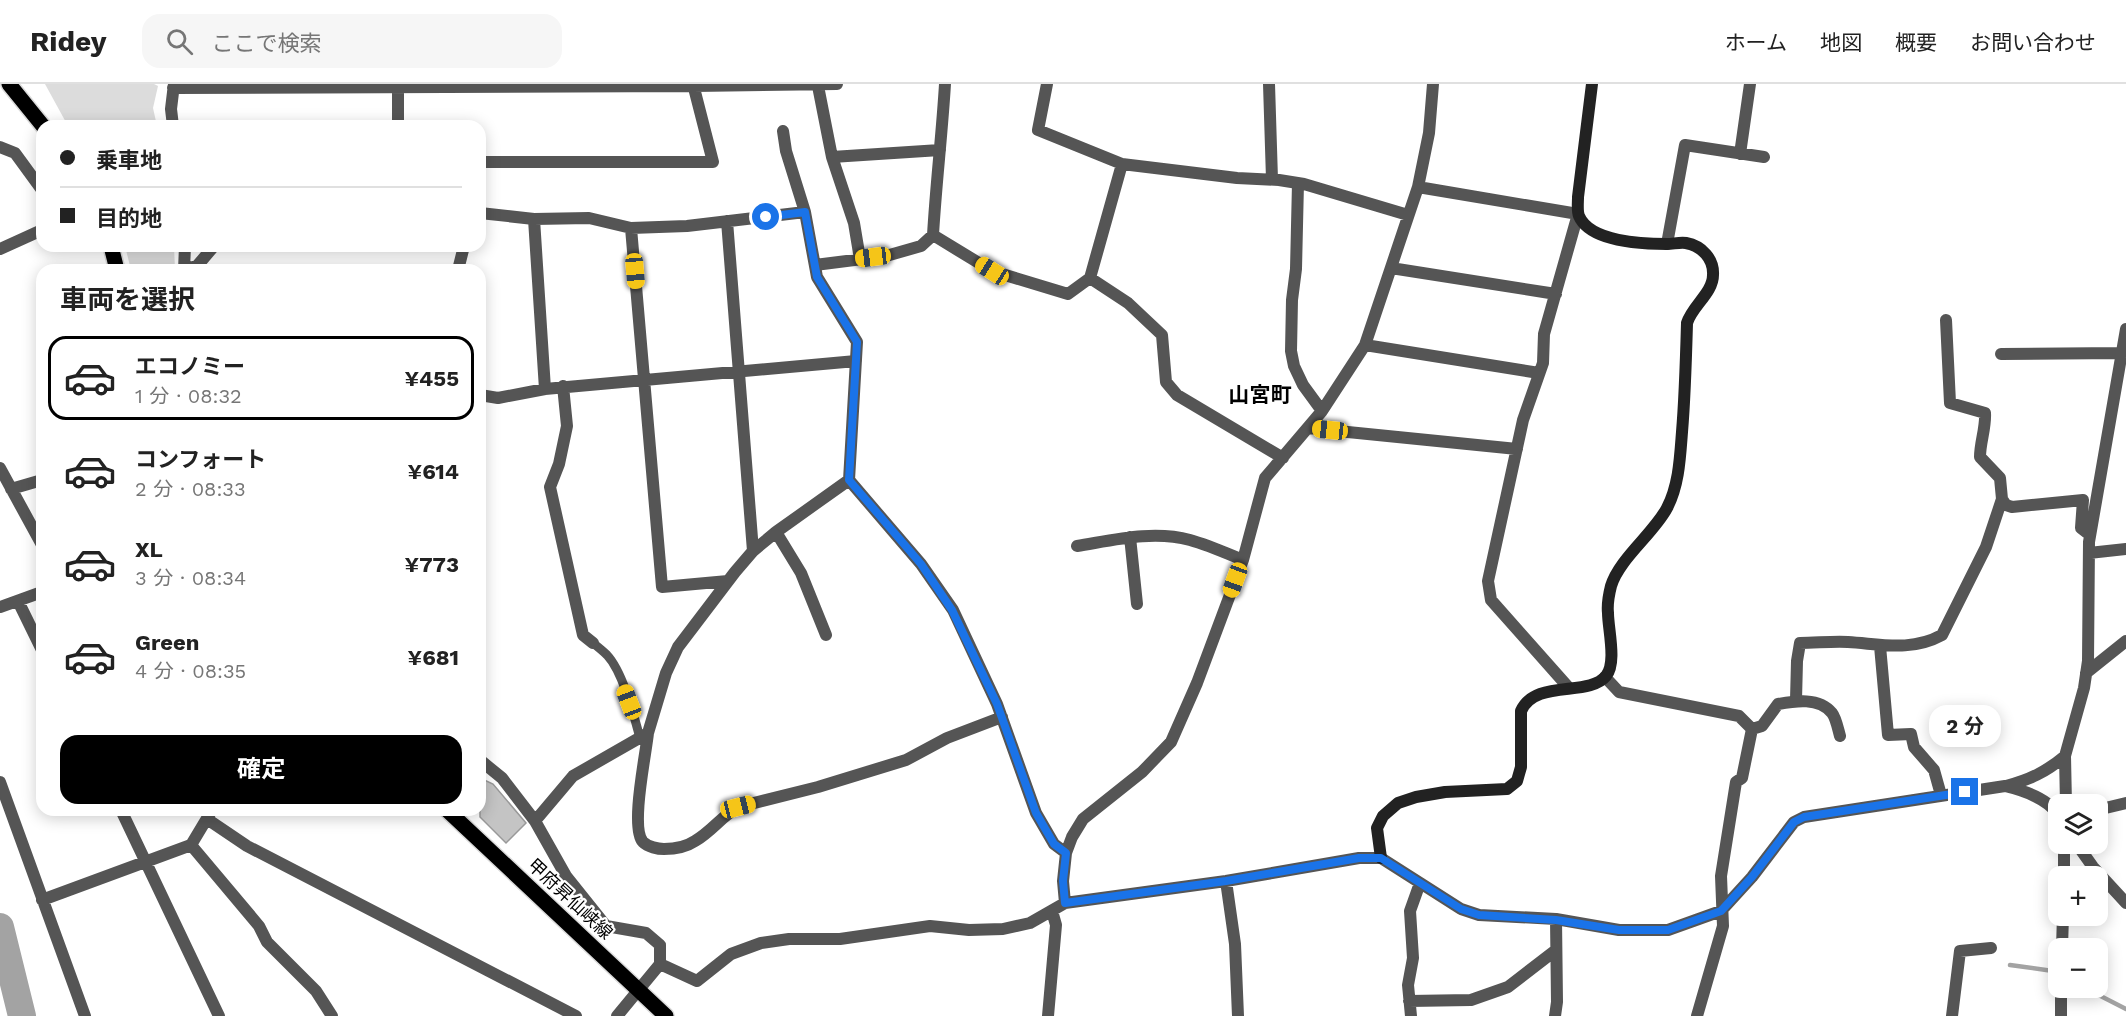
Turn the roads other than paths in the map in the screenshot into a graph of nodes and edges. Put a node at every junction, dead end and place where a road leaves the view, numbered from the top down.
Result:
1 (9, 84) edge
2 (837, 84) edge
3 (945, 84) edge
4 (1047, 84) edge
5 (1269, 84) edge
6 (1433, 84) edge
7 (1592, 84) edge
8 (1750, 84) edge
9 (694, 85) edge
10 (174, 86) edge
11 (398, 86) edge
12 (818, 86) junction
13 (38, 120) edge
14 (172, 120) edge
15 (398, 120) edge
16 (783, 131) dead end
17 (0, 147) edge
18 (940, 150) junction
19 (1740, 154) junction
20 (832, 157) junction
21 (1764, 157) dead end
22 (486, 162) edge
23 (1122, 164) junction
24 (1272, 179) junction
25 (36, 182) edge
26 (1298, 183) junction
27 (1418, 187) junction
28 (805, 212) junction
29 (486, 214) edge
30 (1578, 214) junction
31 (1408, 215) junction
32 (534, 219) junction
33 (728, 222) junction
34 (631, 228) junction
35 (36, 234) edge
36 (933, 235) junction
37 (1667, 244) junction
38 (0, 249) edge
39 (209, 252) edge
40 (860, 259) junction
41 (199, 264) edge
42 (815, 265) junction
43 (1390, 268) junction
44 (1090, 278) junction
45 (1556, 294) junction
46 (1946, 320) dead end
47 (2126, 328) edge
48 (1365, 345) junction
49 (2122, 353) junction
50 (2001, 354) dead end
51 (856, 361) junction
52 (739, 370) junction
53 (1539, 373) junction
54 (644, 379) junction
55 (563, 386) junction
56 (545, 389) junction
57 (486, 396) edge
58 (1322, 411) junction
59 (1308, 428) junction
60 (1517, 449) junction
61 (1282, 458) junction
62 (0, 468) edge
63 (849, 480) junction
64 (36, 482) edge
65 (11, 489) junction
66 (2002, 499) junction
67 (776, 532) junction
68 (36, 534) edge
69 (2090, 536) junction
70 (1131, 537) junction
71 (1077, 546) dead end
72 (2126, 549) edge
73 (753, 551) junction
74 (2089, 553) junction
75 (1243, 560) junction
76 (728, 581) junction
77 (36, 594) edge
78 (18, 601) junction
79 (1137, 604) dead end
80 (0, 607) edge
81 (826, 635) dead end
82 (36, 638) edge
83 (2126, 641) edge
84 (593, 643) joint
85 (1880, 646) junction
86 (2086, 673) junction
87 (1605, 676) junction
88 (1569, 688) junction
89 (1796, 700) junction
90 (1002, 717) junction
91 (1752, 729) junction
92 (1840, 735) dead end
93 (644, 736) junction
94 (2065, 756) junction
95 (486, 765) edge
96 (0, 782) edge
97 (2005, 786) junction
98 (2066, 794) edge
99 (1941, 795) junction
100 (2126, 803) edge
101 (2048, 805) edge
102 (2108, 807) edge
103 (124, 816) edge
104 (209, 816) edge
105 (212, 816) edge
106 (453, 816) edge
107 (535, 821) junction
108 (191, 845) junction
109 (1066, 853) junction
110 (2084, 854) edge
111 (1381, 858) junction
112 (146, 862) junction
113 (1226, 881) junction
114 (1420, 883) junction
115 (42, 900) junction
116 (1065, 903) junction
117 (2126, 903) edge
118 (1052, 911) junction
119 (1721, 911) junction
120 (1556, 920) junction
121 (1991, 948) dead end
122 (1556, 950) junction
123 (660, 964) junction
124 (639, 991) junction
125 (2061, 998) edge
126 (1409, 1001) junction
127 (85, 1016) edge
128 (219, 1016) edge
129 (332, 1016) edge
130 (576, 1016) edge
131 (617, 1016) edge
132 (666, 1016) edge
133 (1048, 1016) edge
134 (1238, 1016) edge
135 (1411, 1016) edge
136 (1555, 1016) edge
137 (1697, 1016) edge
138 (1952, 1016) edge
139 (2061, 1016) edge

1 - 13 main road
2 - 12 street
3 - 18 street
4 - 23 street
5 - 24 street
6 - 27 street
7 - 30 street
8 - 19 street
9 - 11 street
9 - 12 street
9 - 22 street
10 - 11 street
10 - 14 street
11 - 15 street
12 - 20 street
16 - 28 street
17 - 25 street
18 - 20 street
18 - 36 street
19 - 21 street
19 - 37 street
20 - 40 street
23 - 24 street
23 - 44 street
24 - 26 street
26 - 31 street
26 - 58 street
27 - 30 street
27 - 31 street
28 - 33 street
28 - 42 street
29 - 32 street
30 - 37 street
30 - 45 street
31 - 43 street
32 - 34 street
32 - 56 street
33 - 34 street
33 - 52 street
34 - 54 street
35 - 38 street
36 - 40 street
36 - 44 street
37 - 87 street
39 - 41 street
40 - 42 street
42 - 51 street
43 - 45 street
43 - 48 street
44 - 61 street
45 - 53 street
46 - 66 street
47 - 49 street
48 - 53 street
48 - 58 street
49 - 50 street
49 - 69 street
51 - 52 street
51 - 63 street
52 - 54 street
52 - 73 street
53 - 60 street
54 - 55 street
54 - 76 street
55 - 56 street
55 - 84 street
56 - 57 street
58 - 59 street
59 - 60 street
59 - 61 street
60 - 88 street
61 - 75 street
62 - 65 street
63 - 67 street
63 - 90 street
64 - 65 street
65 - 68 street
66 - 69 street
66 - 85 street
67 - 73 street
67 - 81 street
69 - 74 street
70 - 71 street
70 - 75 street
70 - 79 street
72 - 74 street
73 - 76 street
74 - 86 street
75 - 109 street
76 - 93 street
77 - 78 street
78 - 80 street
78 - 82 street
83 - 86 street
84 - 93 lane
85 - 89 street
85 - 99 street
86 - 94 street
87 - 88 street
87 - 91 street
88 - 111 street
89 - 91 street
89 - 92 street
90 - 93 street
90 - 109 street
91 - 119 street
93 - 107 street
94 - 97 street
94 - 98 street
95 - 107 street
96 - 115 street
97 - 99 street
97 - 101 street
99 - 119 street
100 - 102 street
103 - 112 street
104 - 108 street
105 - 130 street
106 - 124 main road, 甲府昇仙峡線
107 - 123 street
108 - 112 street
108 - 129 street
109 - 116 street
110 - 117 street
111 - 113 street
111 - 114 street
112 - 115 street
112 - 128 street
113 - 116 street
113 - 134 street
114 - 120 street
114 - 126 street
115 - 127 street
116 - 118 street
118 - 123 street
118 - 133 street
119 - 120 street
119 - 137 street
120 - 122 street
121 - 138 street
122 - 126 street
122 - 136 street
123 - 124 street
124 - 131 street
124 - 132 main road, 甲府昇仙峡線
125 - 139 street
126 - 135 street

